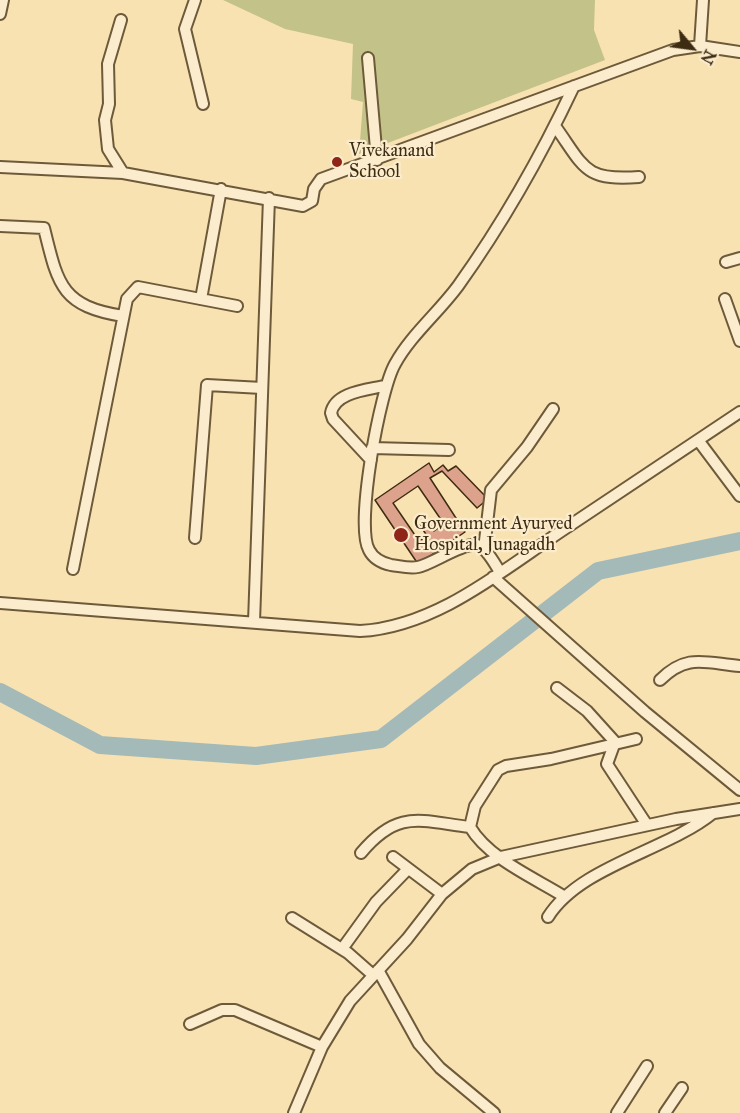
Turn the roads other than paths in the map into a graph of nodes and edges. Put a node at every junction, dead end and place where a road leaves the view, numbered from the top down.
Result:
1 (3, 0) edge
2 (195, 0) edge
3 (703, 0) edge
4 (0, 14) edge
5 (121, 20) dead end
6 (700, 46) junction
7 (740, 52) edge
8 (368, 58) dead end
9 (574, 86) junction
10 (203, 104) dead end
11 (555, 126) junction
12 (377, 160) junction
13 (0, 167) edge
14 (123, 173) junction
15 (639, 177) dead end
16 (221, 189) junction
17 (268, 198) junction
18 (0, 226) edge
19 (740, 258) edge
20 (726, 262) dead end
21 (201, 299) junction
22 (725, 299) dead end
23 (237, 306) dead end
24 (123, 316) junction
25 (740, 341) edge
26 (384, 386) junction
27 (262, 387) junction
28 (553, 409) dead end
29 (740, 412) edge
30 (698, 440) junction
31 (372, 448) junction
32 (449, 450) dead end
33 (371, 460) junction
34 (740, 496) edge
35 (195, 538) dead end
36 (484, 549) junction
37 (73, 569) dead end
38 (496, 574) junction
39 (0, 603) edge
40 (254, 622) junction
41 (740, 666) edge
42 (660, 680) dead end
43 (557, 688) dead end
44 (636, 739) dead end
45 (615, 742) junction
46 (740, 790) edge
47 (740, 809) edge
48 (713, 813) junction
49 (647, 825) junction
50 (470, 827) junction
51 (361, 853) dead end
52 (393, 857) dead end
53 (501, 857) junction
54 (408, 869) junction
55 (442, 894) junction
56 (566, 897) junction
57 (548, 917) dead end
58 (292, 918) dead end
59 (342, 950) junction
60 (375, 972) junction
61 (190, 1024) dead end
62 (322, 1047) junction
63 (647, 1066) dead end
64 (681, 1088) dead end
65 (294, 1113) edge
66 (494, 1113) edge
67 (617, 1113) edge
68 (665, 1113) edge

1 - 4 street
2 - 10 street
3 - 6 street
5 - 14 street
6 - 7 street
6 - 9 street
8 - 12 street
9 - 11 street
9 - 12 street
11 - 15 street
11 - 26 street
12 - 17 street
13 - 14 street
14 - 16 street
16 - 17 street
16 - 21 street
17 - 27 street
18 - 24 street
19 - 20 street
21 - 23 street
21 - 24 street
22 - 25 street
24 - 37 street
26 - 31 street
26 - 33 street
27 - 35 street
27 - 40 street
28 - 36 street
29 - 30 street
30 - 34 street
30 - 38 street
31 - 32 street
31 - 33 street
33 - 36 street
36 - 38 street
38 - 40 street
38 - 46 street
39 - 40 street
41 - 42 street
43 - 45 street
44 - 45 street
45 - 49 street
45 - 50 street
47 - 48 street
48 - 49 street
48 - 56 street
49 - 53 street
50 - 51 street
50 - 53 street
52 - 54 street
53 - 55 street
53 - 56 street
54 - 55 street
54 - 59 street
55 - 60 street
56 - 57 street
58 - 59 street
59 - 60 street
60 - 62 street
60 - 66 street
61 - 62 street
62 - 65 street
63 - 67 street
64 - 68 street

